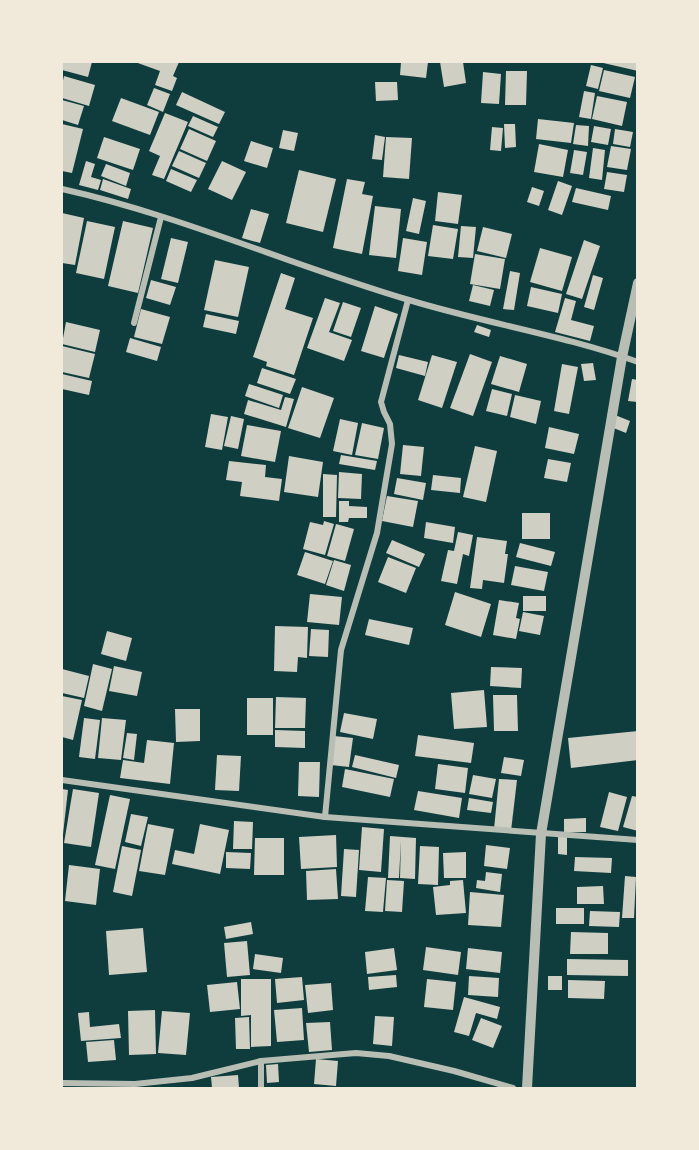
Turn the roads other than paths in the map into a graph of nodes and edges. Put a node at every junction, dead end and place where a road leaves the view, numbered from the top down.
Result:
1 (62, 189) edge
2 (161, 217) junction
3 (638, 284) edge
4 (408, 300) junction
5 (134, 323) dead end
6 (622, 357) junction
7 (638, 362) edge
8 (62, 780) edge
9 (325, 817) junction
10 (541, 834) junction
11 (638, 840) edge
12 (261, 1061) junction
13 (62, 1083) edge
14 (261, 1089) edge
15 (513, 1089) edge
16 (527, 1089) edge

1 - 2 street
2 - 4 street
2 - 5 street
3 - 6 street
4 - 6 street
4 - 9 street
6 - 7 street
6 - 10 street
8 - 9 street
9 - 10 street
10 - 11 street
10 - 16 street
12 - 13 street
12 - 14 street
12 - 15 street

